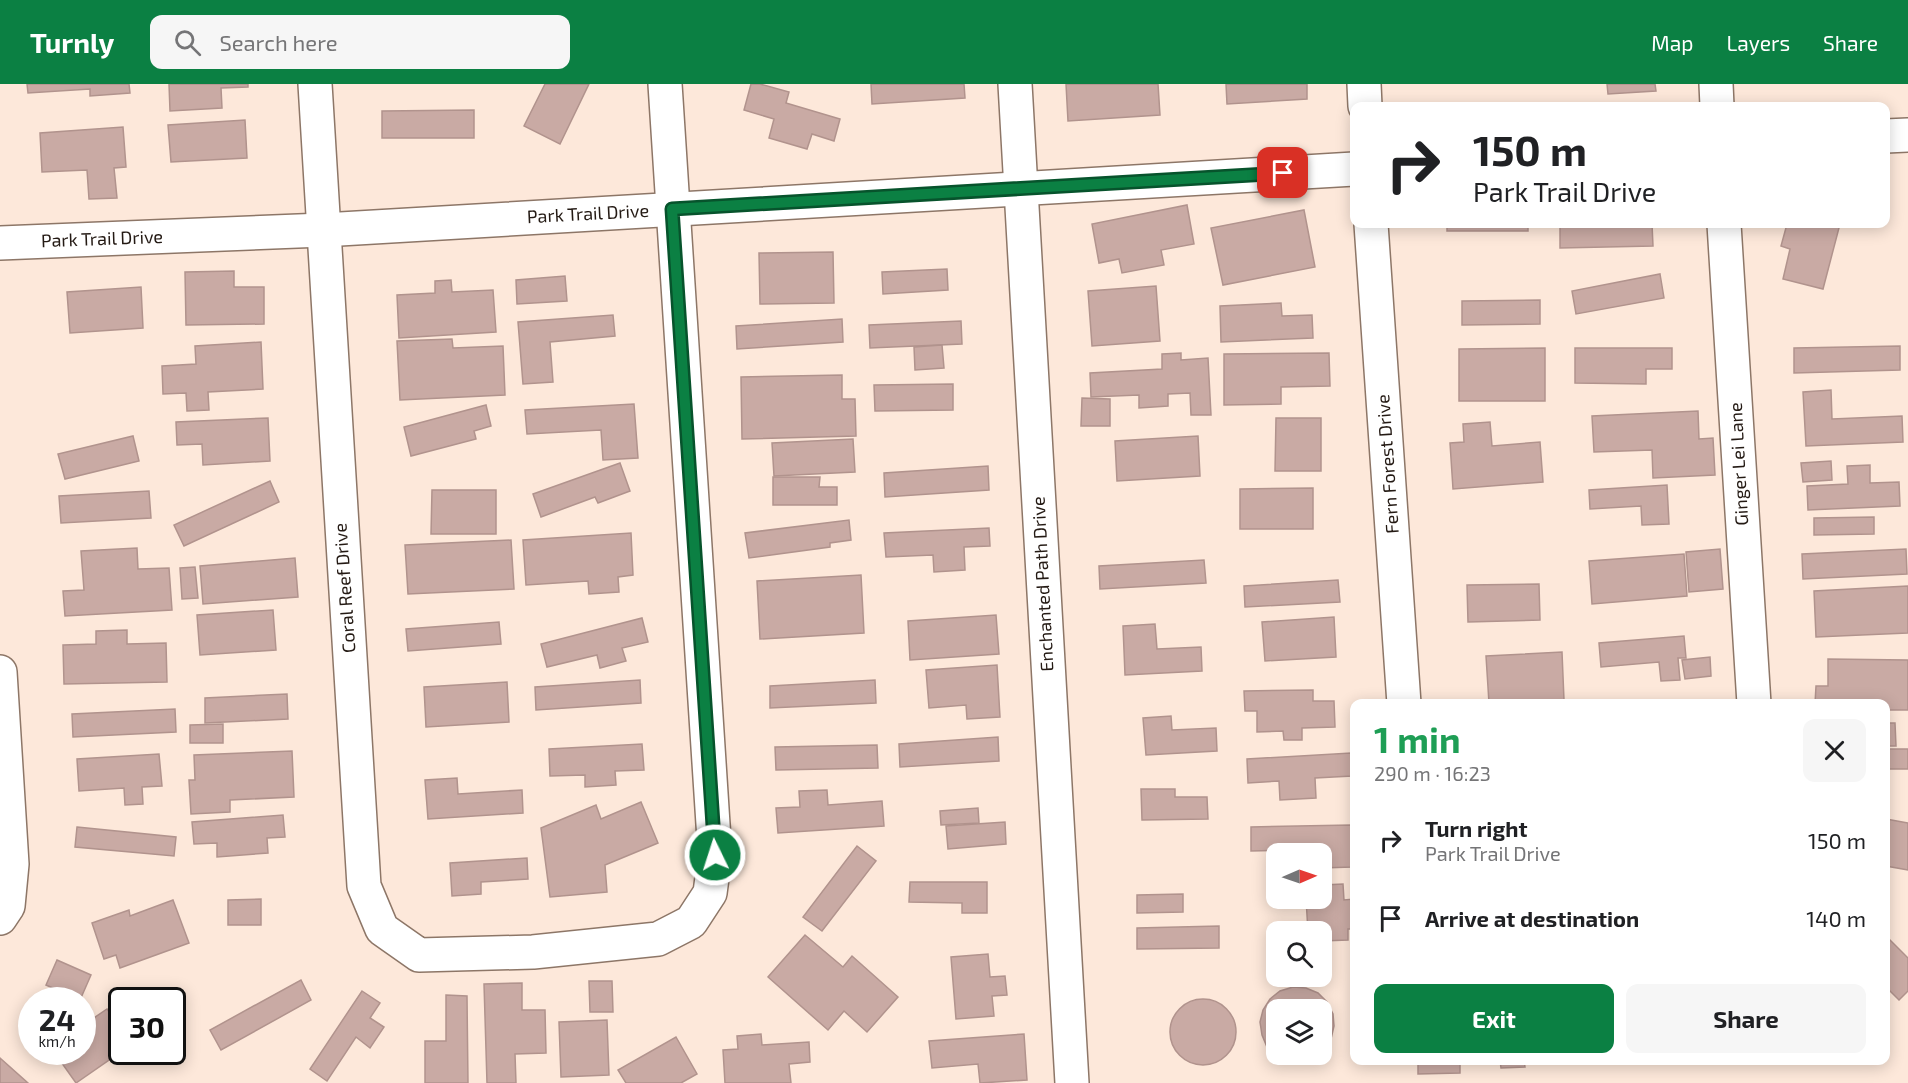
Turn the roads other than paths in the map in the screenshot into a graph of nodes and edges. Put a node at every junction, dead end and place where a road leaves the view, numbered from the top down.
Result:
1 (315, 84) edge
2 (665, 84) edge
3 (1015, 84) edge
4 (1364, 84) edge
5 (1716, 84) edge
6 (1365, 102) edge
7 (1717, 102) edge
8 (1908, 135) edge
9 (1890, 136) edge
10 (1350, 169) edge
11 (1021, 189) junction
12 (672, 209) junction
13 (1371, 228) edge
14 (1724, 228) edge
15 (323, 230) junction
16 (0, 243) edge
17 (0, 672) edge
18 (1404, 699) edge
19 (1754, 699) edge
20 (0, 918) edge
21 (1071, 1083) edge

1 - 15 street, Coral Reef Drive
2 - 12 street, Coral Reef Drive
3 - 11 street, Enchanted Path Drive
4 - 6 street
5 - 7 street
8 - 9 street
10 - 11 street, Park Trail Drive
11 - 12 street, Park Trail Drive
11 - 21 street, Enchanted Path Drive
12 - 15 street, Park Trail Drive
12 - 15 street, Coral Reef Drive
13 - 18 street, Fern Forest Drive
14 - 19 street, Ginger Lei Lane
15 - 16 street, Park Trail Drive
17 - 20 street

